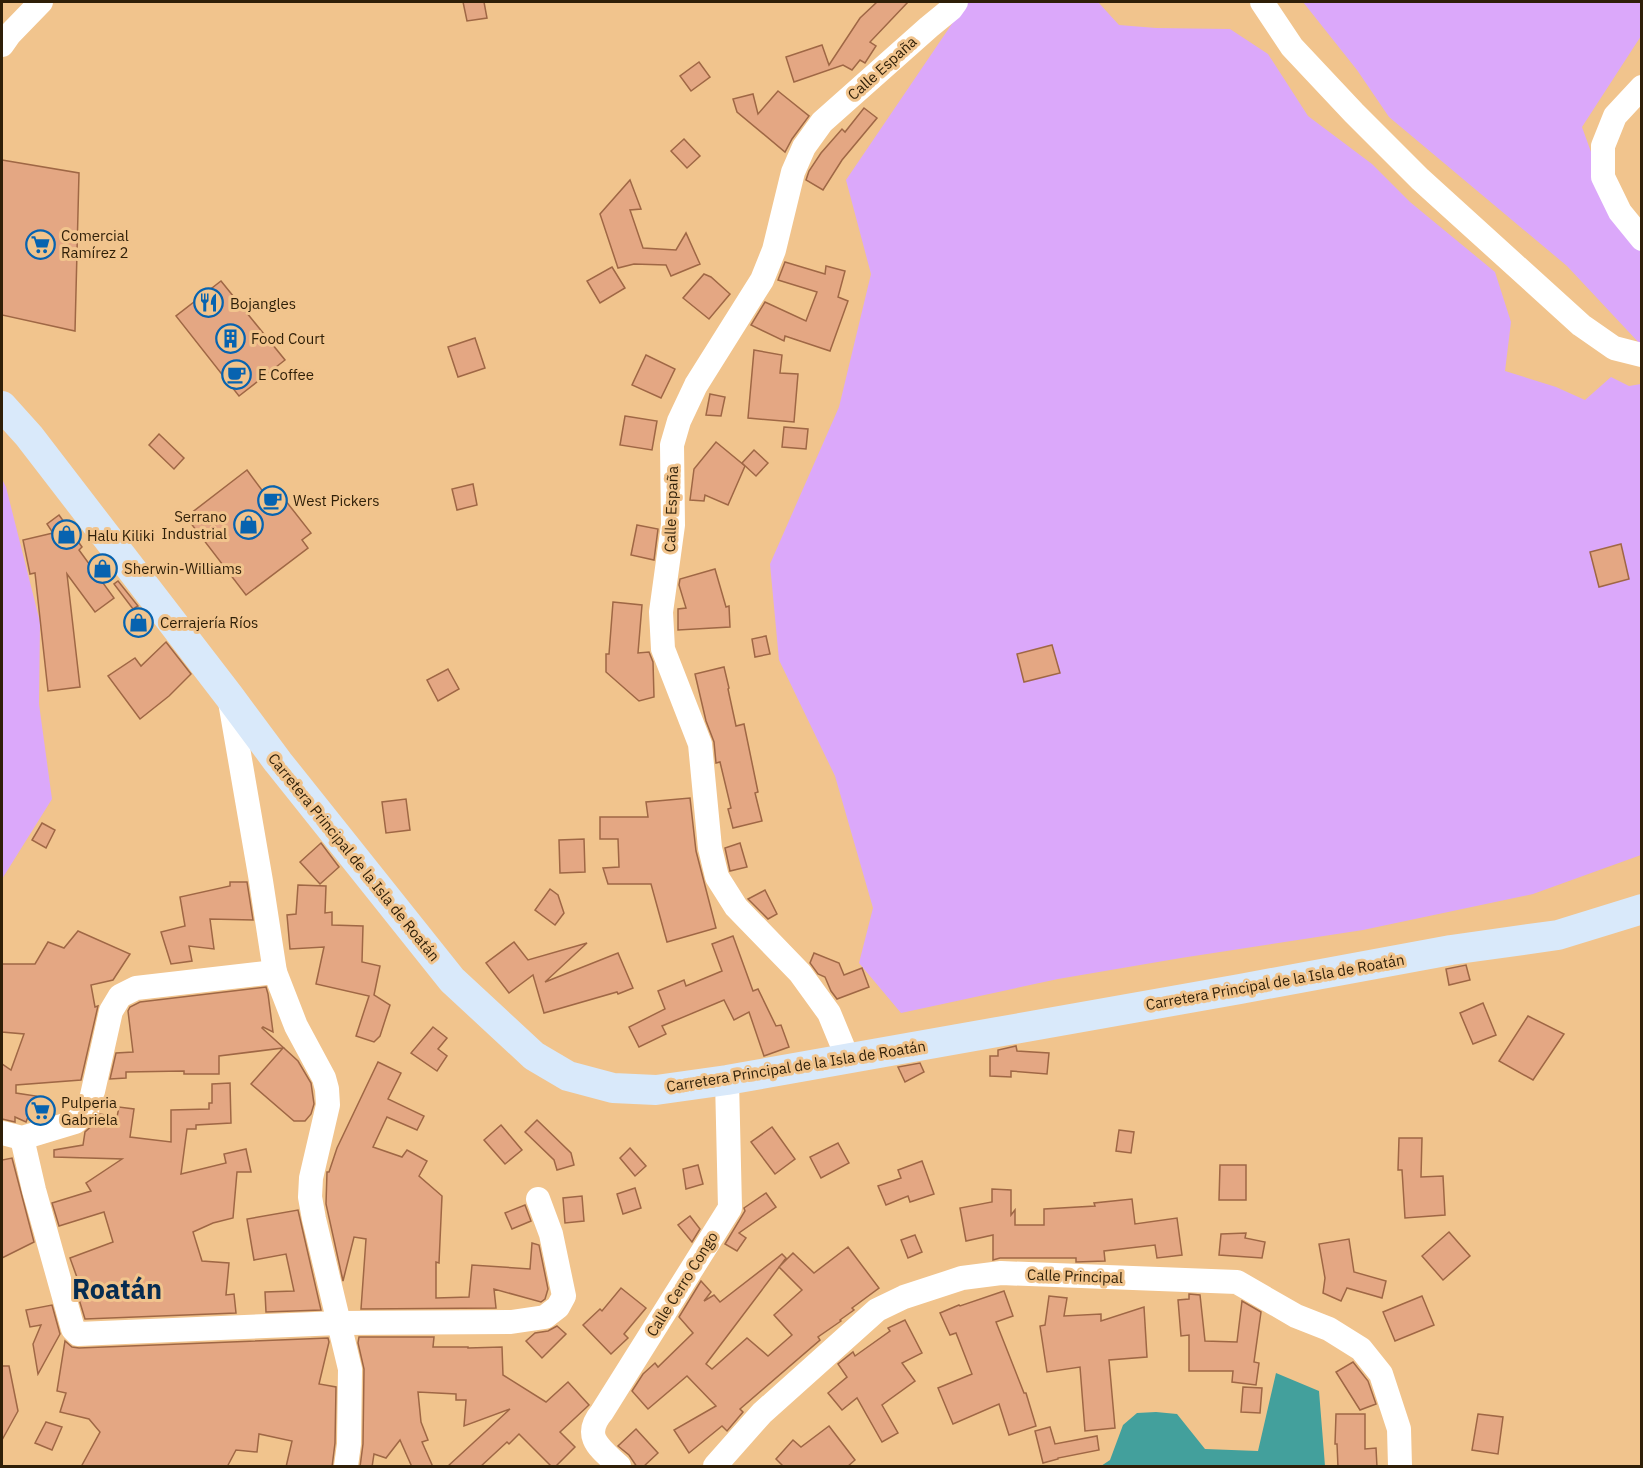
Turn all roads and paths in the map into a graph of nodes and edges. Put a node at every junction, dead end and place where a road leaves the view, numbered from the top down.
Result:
1 (41, 2) edge
2 (956, 2) edge
3 (1262, 2) edge
4 (2, 45) edge
5 (1641, 87) edge
6 (1641, 239) edge
7 (1641, 355) edge
8 (2, 406) edge
9 (229, 696) junction
10 (1641, 909) edge
11 (275, 972) junction
12 (848, 1059) junction
13 (726, 1080) junction
14 (12, 1136) edge
15 (538, 1199) dead end
16 (339, 1323) junction
17 (346, 1467) edge
18 (619, 1467) edge
19 (715, 1467) edge
20 (1400, 1467) edge

1 - 4 street
2 - 12 street, Calle España
3 - 7 street
5 - 6 street
8 - 9 main road, Carretera Principal de la Isla de Roatán
9 - 11 street
9 - 13 main road, Carretera Principal de la Isla de Roatán
10 - 12 main road, Carretera Principal de la Isla de Roatán
11 - 14 street
11 - 16 street
12 - 13 main road, Carretera Principal de la Isla de Roatán
13 - 18 street, Calle Cerro Congo
14 - 16 street
15 - 16 street
16 - 17 street
19 - 20 street, Calle Principal

